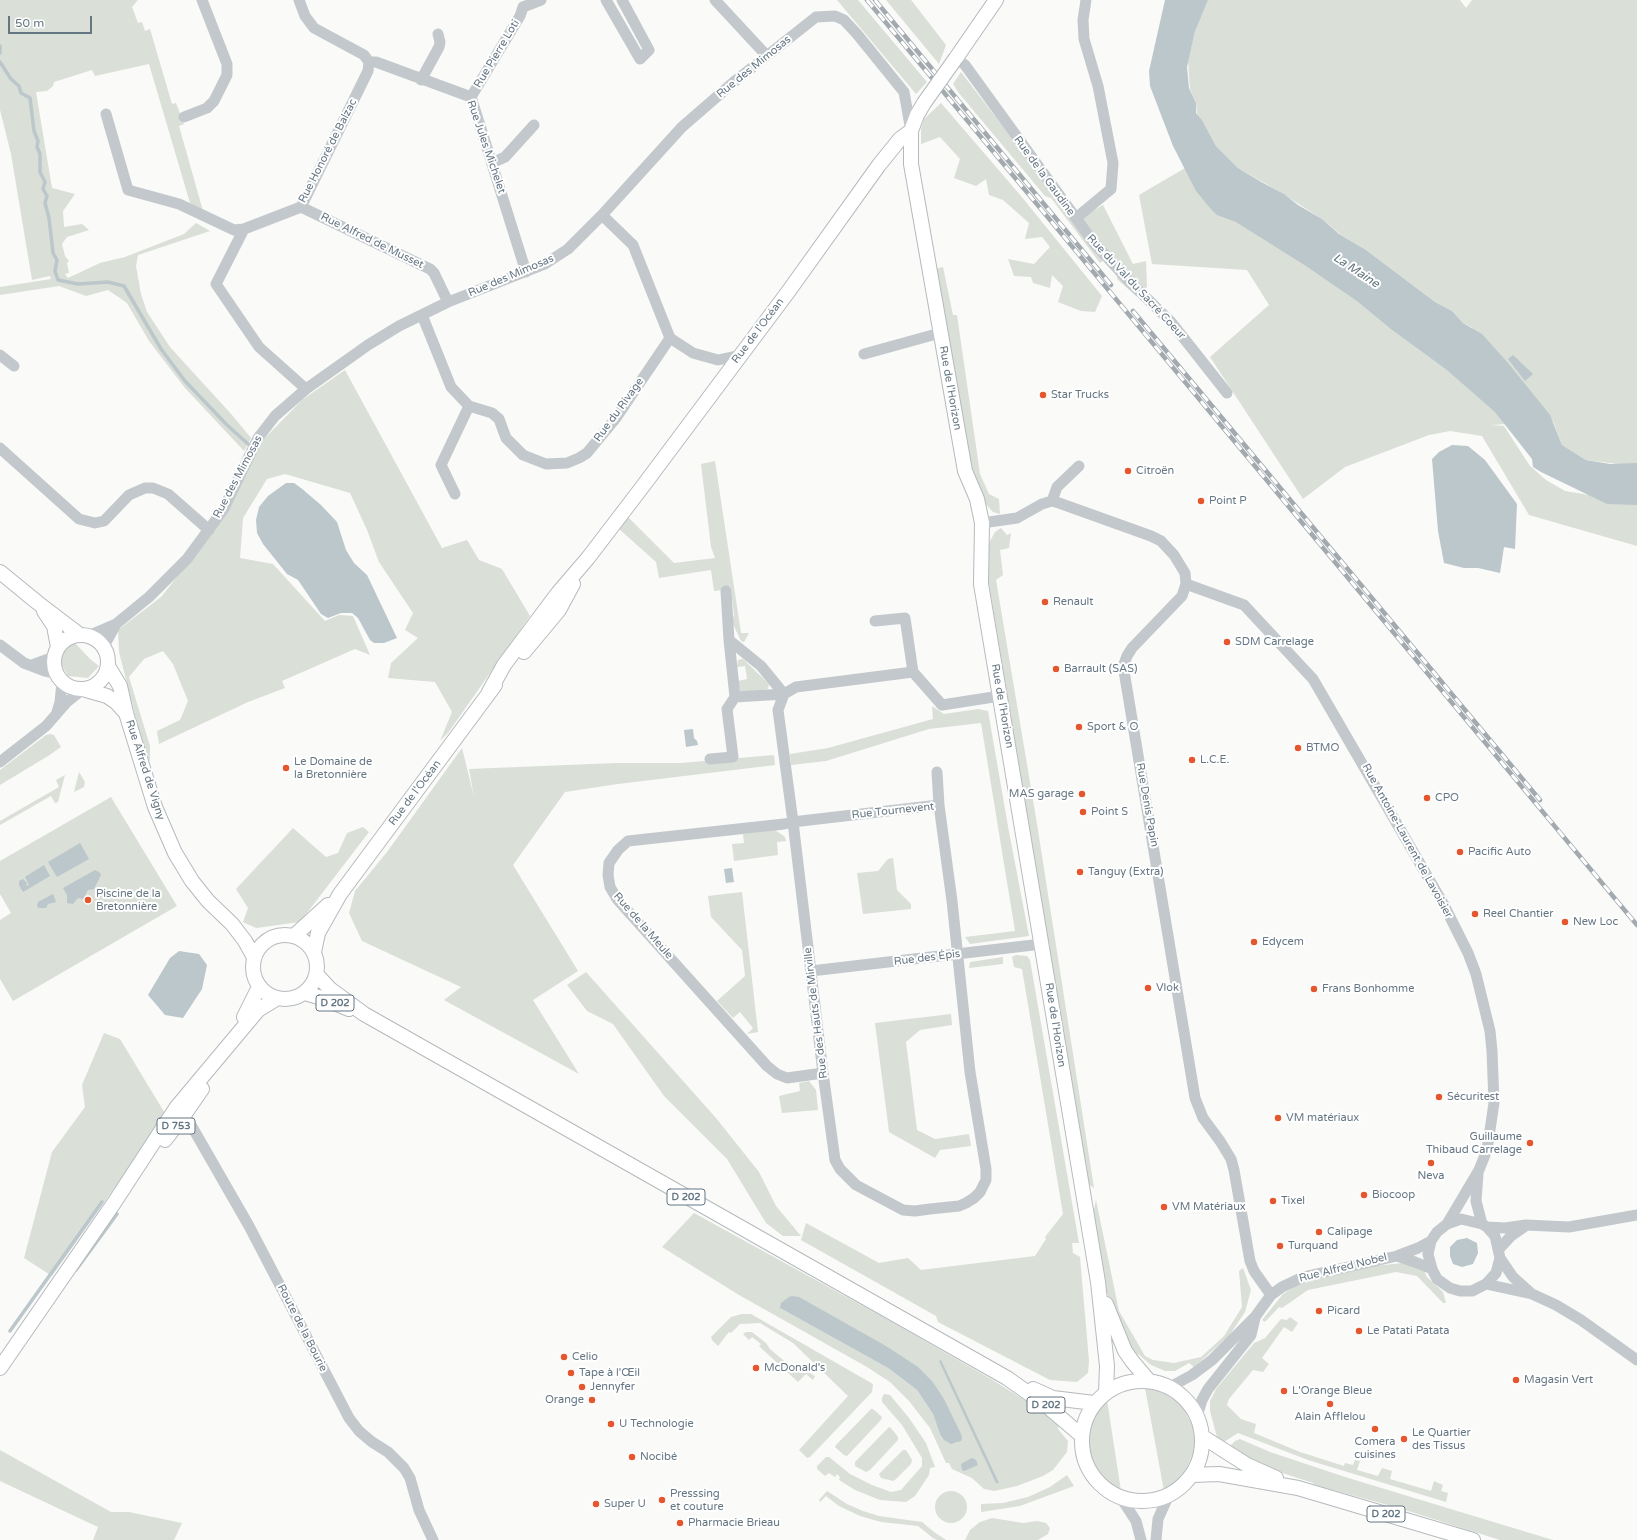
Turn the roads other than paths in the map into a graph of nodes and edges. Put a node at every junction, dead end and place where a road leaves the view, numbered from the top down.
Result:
1 (202, 0) edge
2 (299, 0) edge
3 (541, 0) edge
4 (606, 0) edge
5 (622, 0) edge
6 (715, 0) edge
7 (996, 0) edge
8 (1086, 0) edge
9 (521, 4) edge
10 (438, 34) dead end
11 (767, 56) junction
12 (956, 58) junction
13 (370, 62) junction
14 (421, 80) junction
15 (471, 97) junction
16 (106, 114) dead end
17 (184, 117) dead end
18 (534, 125) dead end
19 (911, 131) junction
20 (492, 163) junction
21 (301, 206) junction
22 (602, 215) junction
23 (1076, 218) junction
24 (244, 229) junction
25 (526, 272) junction
26 (448, 302) junction
27 (422, 316) junction
28 (940, 333) junction
29 (670, 338) junction
30 (740, 354) junction
31 (864, 354) dead end
32 (0, 355) edge
33 (14, 366) dead end
34 (306, 389) junction
35 (1227, 393) dead end
36 (469, 406) junction
37 (0, 448) edge
38 (1079, 466) dead end
39 (456, 494) dead end
40 (1052, 501) junction
41 (982, 523) junction
42 (209, 530) junction
43 (0, 572) edge
44 (1186, 584) junction
45 (726, 591) dead end
46 (38, 603) junction
47 (875, 621) dead end
48 (116, 624) junction
49 (84, 635) junction
50 (729, 640) junction
51 (0, 645) edge
52 (104, 646) junction
53 (56, 652) junction
54 (32, 666) junction
55 (108, 668) junction
56 (913, 672) junction
57 (59, 677) junction
58 (84, 690) junction
59 (784, 694) junction
60 (1000, 696) junction
61 (735, 697) junction
62 (126, 713) junction
63 (54, 718) junction
64 (710, 758) dead end
65 (0, 762) edge
66 (937, 772) dead end
67 (939, 805) junction
68 (793, 822) junction
69 (340, 894) junction
70 (232, 924) junction
71 (294, 936) junction
72 (265, 942) junction
73 (1042, 944) junction
74 (314, 952) junction
75 (957, 954) junction
76 (254, 957) junction
77 (811, 971) junction
78 (317, 975) junction
79 (259, 987) junction
80 (305, 993) junction
81 (276, 999) junction
82 (364, 1014) junction
83 (230, 1042) junction
84 (823, 1072) junction
85 (180, 1112) junction
86 (1479, 1170) junction
87 (1637, 1215) edge
88 (1447, 1224) junction
89 (1485, 1225) junction
90 (1526, 1225) junction
91 (1431, 1240) junction
92 (1500, 1254) junction
93 (1397, 1256) junction
94 (1432, 1269) junction
95 (1098, 1282) junction
96 (1486, 1284) junction
97 (1532, 1294) junction
98 (1271, 1295) junction
99 (1256, 1317) junction
100 (26, 1329) junction
101 (0, 1360) edge
102 (1637, 1360) edge
103 (0, 1368) edge
104 (1007, 1378) junction
105 (1149, 1381) junction
106 (1170, 1387) junction
107 (1106, 1393) junction
108 (1094, 1403) junction
109 (1197, 1416) junction
110 (1082, 1436) junction
111 (1203, 1437) junction
112 (1192, 1475) junction
113 (1298, 1488) junction
114 (1168, 1497) junction
115 (1121, 1498) junction
116 (433, 1540) edge
117 (1141, 1540) edge
118 (1156, 1540) edge
119 (1473, 1540) edge

1 - 17 street
2 - 13 street
3 - 9 street, Rue Pierre Loti
4 - 5 street
6 - 11 street
7 - 12 main road, Rue de l'Océan
8 - 23 street, Rue de la Gaudine
9 - 15 street, Rue Pierre Loti
10 - 14 street
11 - 19 street, Rue des Mimosas
11 - 22 street, Rue des Mimosas
12 - 19 main road, Rue de l'Océan, bridge
12 - 23 street, Rue de la Gaudine
13 - 14 street, Rue Jules Michelet
13 - 21 street, Rue Honoré de Balzac
14 - 15 street, Rue Jules Michelet
15 - 20 street, Rue Jules Michelet
16 - 24 street
18 - 20 street
19 - 28 main road, Rue de l'Horizon
19 - 30 main road, Rue de l'Océan
20 - 25 street, Rue Jules Michelet
21 - 24 street, Rue Honoré de Balzac
21 - 26 street, Rue Alfred de Musset
22 - 25 street, Rue des Mimosas
22 - 29 street
23 - 35 street, Rue du Val du Sacré Coeur
24 - 34 street
25 - 26 street, Rue des Mimosas
26 - 27 street, Rue des Mimosas
27 - 34 street, Rue des Mimosas
27 - 36 street
28 - 31 street
28 - 41 main road, Rue de l'Horizon
29 - 30 street
29 - 36 street, Rue du Rivage
30 - 69 main road, Rue de l'Océan
32 - 33 street
34 - 42 street, Rue des Mimosas
36 - 39 street
37 - 42 street
38 - 40 street
40 - 41 street
40 - 44 street
41 - 60 main road, Rue de l'Horizon
42 - 48 street, Rue des Mimosas
43 - 46 main road
44 - 86 street, Rue Antoine-Laurent de Lavoisier
44 - 98 street, Rue Denis Papin
45 - 50 street
46 - 49 main road
46 - 53 main road
47 - 56 street
48 - 49 street, Rue des Mimosas
48 - 52 street, Rue des Mimosas
49 - 52 main road
49 - 53 main road
50 - 59 street
50 - 61 street
51 - 54 street
52 - 55 main road
53 - 54 street
53 - 57 main road
54 - 57 street
55 - 58 main road
55 - 62 main road, Rue Alfred de Vigny
56 - 59 street
56 - 60 street
57 - 58 main road
57 - 63 street
58 - 62 main road, Rue Alfred de Vigny
58 - 63 street
59 - 61 street
59 - 68 street, Rue des Hauts de Mirville
60 - 73 main road, Rue de l'Horizon
61 - 64 street
62 - 70 main road, Rue Alfred de Vigny
63 - 65 street
66 - 67 street
67 - 68 street, Rue Tournevent
67 - 75 street, Rue Tournevent
68 - 77 street, Rue des Hauts de Mirville
68 - 84 street, Rue de la Meule
69 - 71 main road, Rue de l'Océan
69 - 74 main road, Rue de l'Océan
70 - 72 main road, Rue Alfred de Vigny
70 - 76 main road, Rue Alfred de Vigny
71 - 72 main road
71 - 74 main road
72 - 76 main road
73 - 75 street, Rue des Épis
73 - 95 main road, Rue de l'Horizon
74 - 78 main road
75 - 77 street, Rue des Épis
75 - 84 street, Rue des Hauts de Mirville
76 - 79 main road
77 - 84 street, Rue des Hauts de Mirville
78 - 80 main road
78 - 82 main road, D 202
79 - 81 main road
79 - 83 main road, D 753
80 - 81 main road
80 - 82 main road, D 202
81 - 83 main road, D 753
82 - 104 main road, D 202
83 - 85 main road, D 753
85 - 100 main road, D 753
85 - 116 street, Route de la Bourie
86 - 88 street, Rue Antoine-Laurent de Lavoisier
86 - 89 street, Rue Antoine-Laurent de Lavoisier
87 - 90 street
88 - 89 street
88 - 91 street
89 - 90 street
89 - 92 street
90 - 92 street
91 - 93 street, Rue Alfred Nobel
91 - 94 street
92 - 96 street
92 - 97 street
93 - 94 street
93 - 98 street, Rue Alfred Nobel
94 - 96 street
95 - 105 main road
95 - 107 main road
96 - 97 street
97 - 102 street
98 - 99 street
99 - 106 street
99 - 109 street
100 - 101 main road, D 753
100 - 103 main road, D 753
104 - 108 main road, D 202
104 - 110 main road, D 202
105 - 106 main road
105 - 107 main road
106 - 109 main road
107 - 108 main road
108 - 110 main road
109 - 111 main road
110 - 115 main road
111 - 112 main road
111 - 113 main road, D 202
112 - 113 main road, D 202
112 - 114 main road
113 - 119 main road, D 202
114 - 115 main road
114 - 118 street
115 - 117 street

